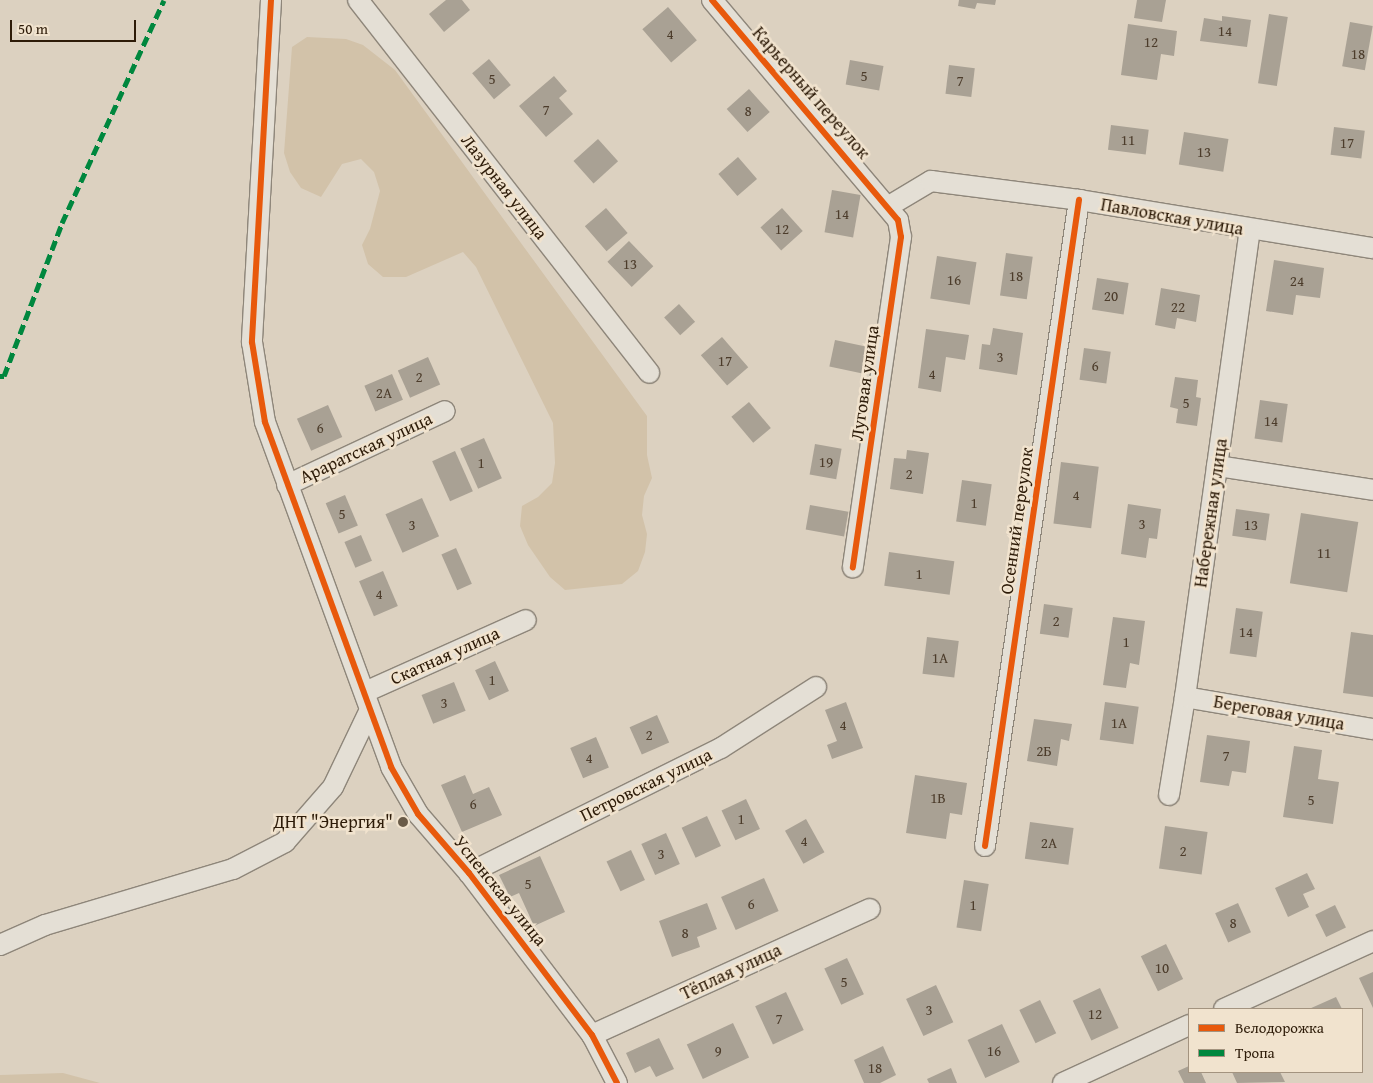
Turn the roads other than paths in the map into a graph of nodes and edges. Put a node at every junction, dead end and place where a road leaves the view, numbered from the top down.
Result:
1 (271, 0) edge
2 (358, 0) edge
3 (712, 0) edge
4 (1079, 200) junction
5 (889, 206) junction
6 (1250, 230) junction
7 (1373, 248) edge
8 (650, 373) dead end
9 (445, 411) dead end
10 (1217, 466) junction
11 (287, 485) junction
12 (1373, 490) edge
13 (853, 568) dead end
14 (526, 620) dead end
15 (816, 687) dead end
16 (365, 692) junction
17 (1186, 697) junction
18 (369, 712) junction
19 (1373, 729) edge
20 (1169, 795) dead end
21 (985, 846) dead end
22 (469, 873) junction
23 (870, 908) dead end
24 (1373, 941) edge
25 (0, 945) edge
26 (1226, 1008) edge
27 (1188, 1025) edge
28 (592, 1035) junction
29 (617, 1083) edge
30 (1063, 1083) edge

1 - 11 street, Успенская улица
2 - 8 street, Лазурная улица
3 - 5 street, Карьерный переулок
4 - 5 street, Павловская улица
4 - 6 street, Павловская улица
4 - 21 street, Осенний переулок
5 - 13 street, Луговая улица
6 - 7 street, Павловская улица
6 - 10 street, Набережная улица
9 - 11 street, Араратская улица
10 - 12 street
10 - 17 street, Набережная улица
11 - 16 street, Успенская улица
14 - 16 street, Скатная улица
15 - 22 street, Петровская улица
16 - 18 street, Успенская улица
17 - 19 street, Береговая улица
17 - 20 street, Набережная улица
18 - 22 street, Успенская улица
18 - 25 street
22 - 28 street, Успенская улица
23 - 28 street, Тёплая улица
24 - 26 street
27 - 30 street
28 - 29 street, Успенская улица

